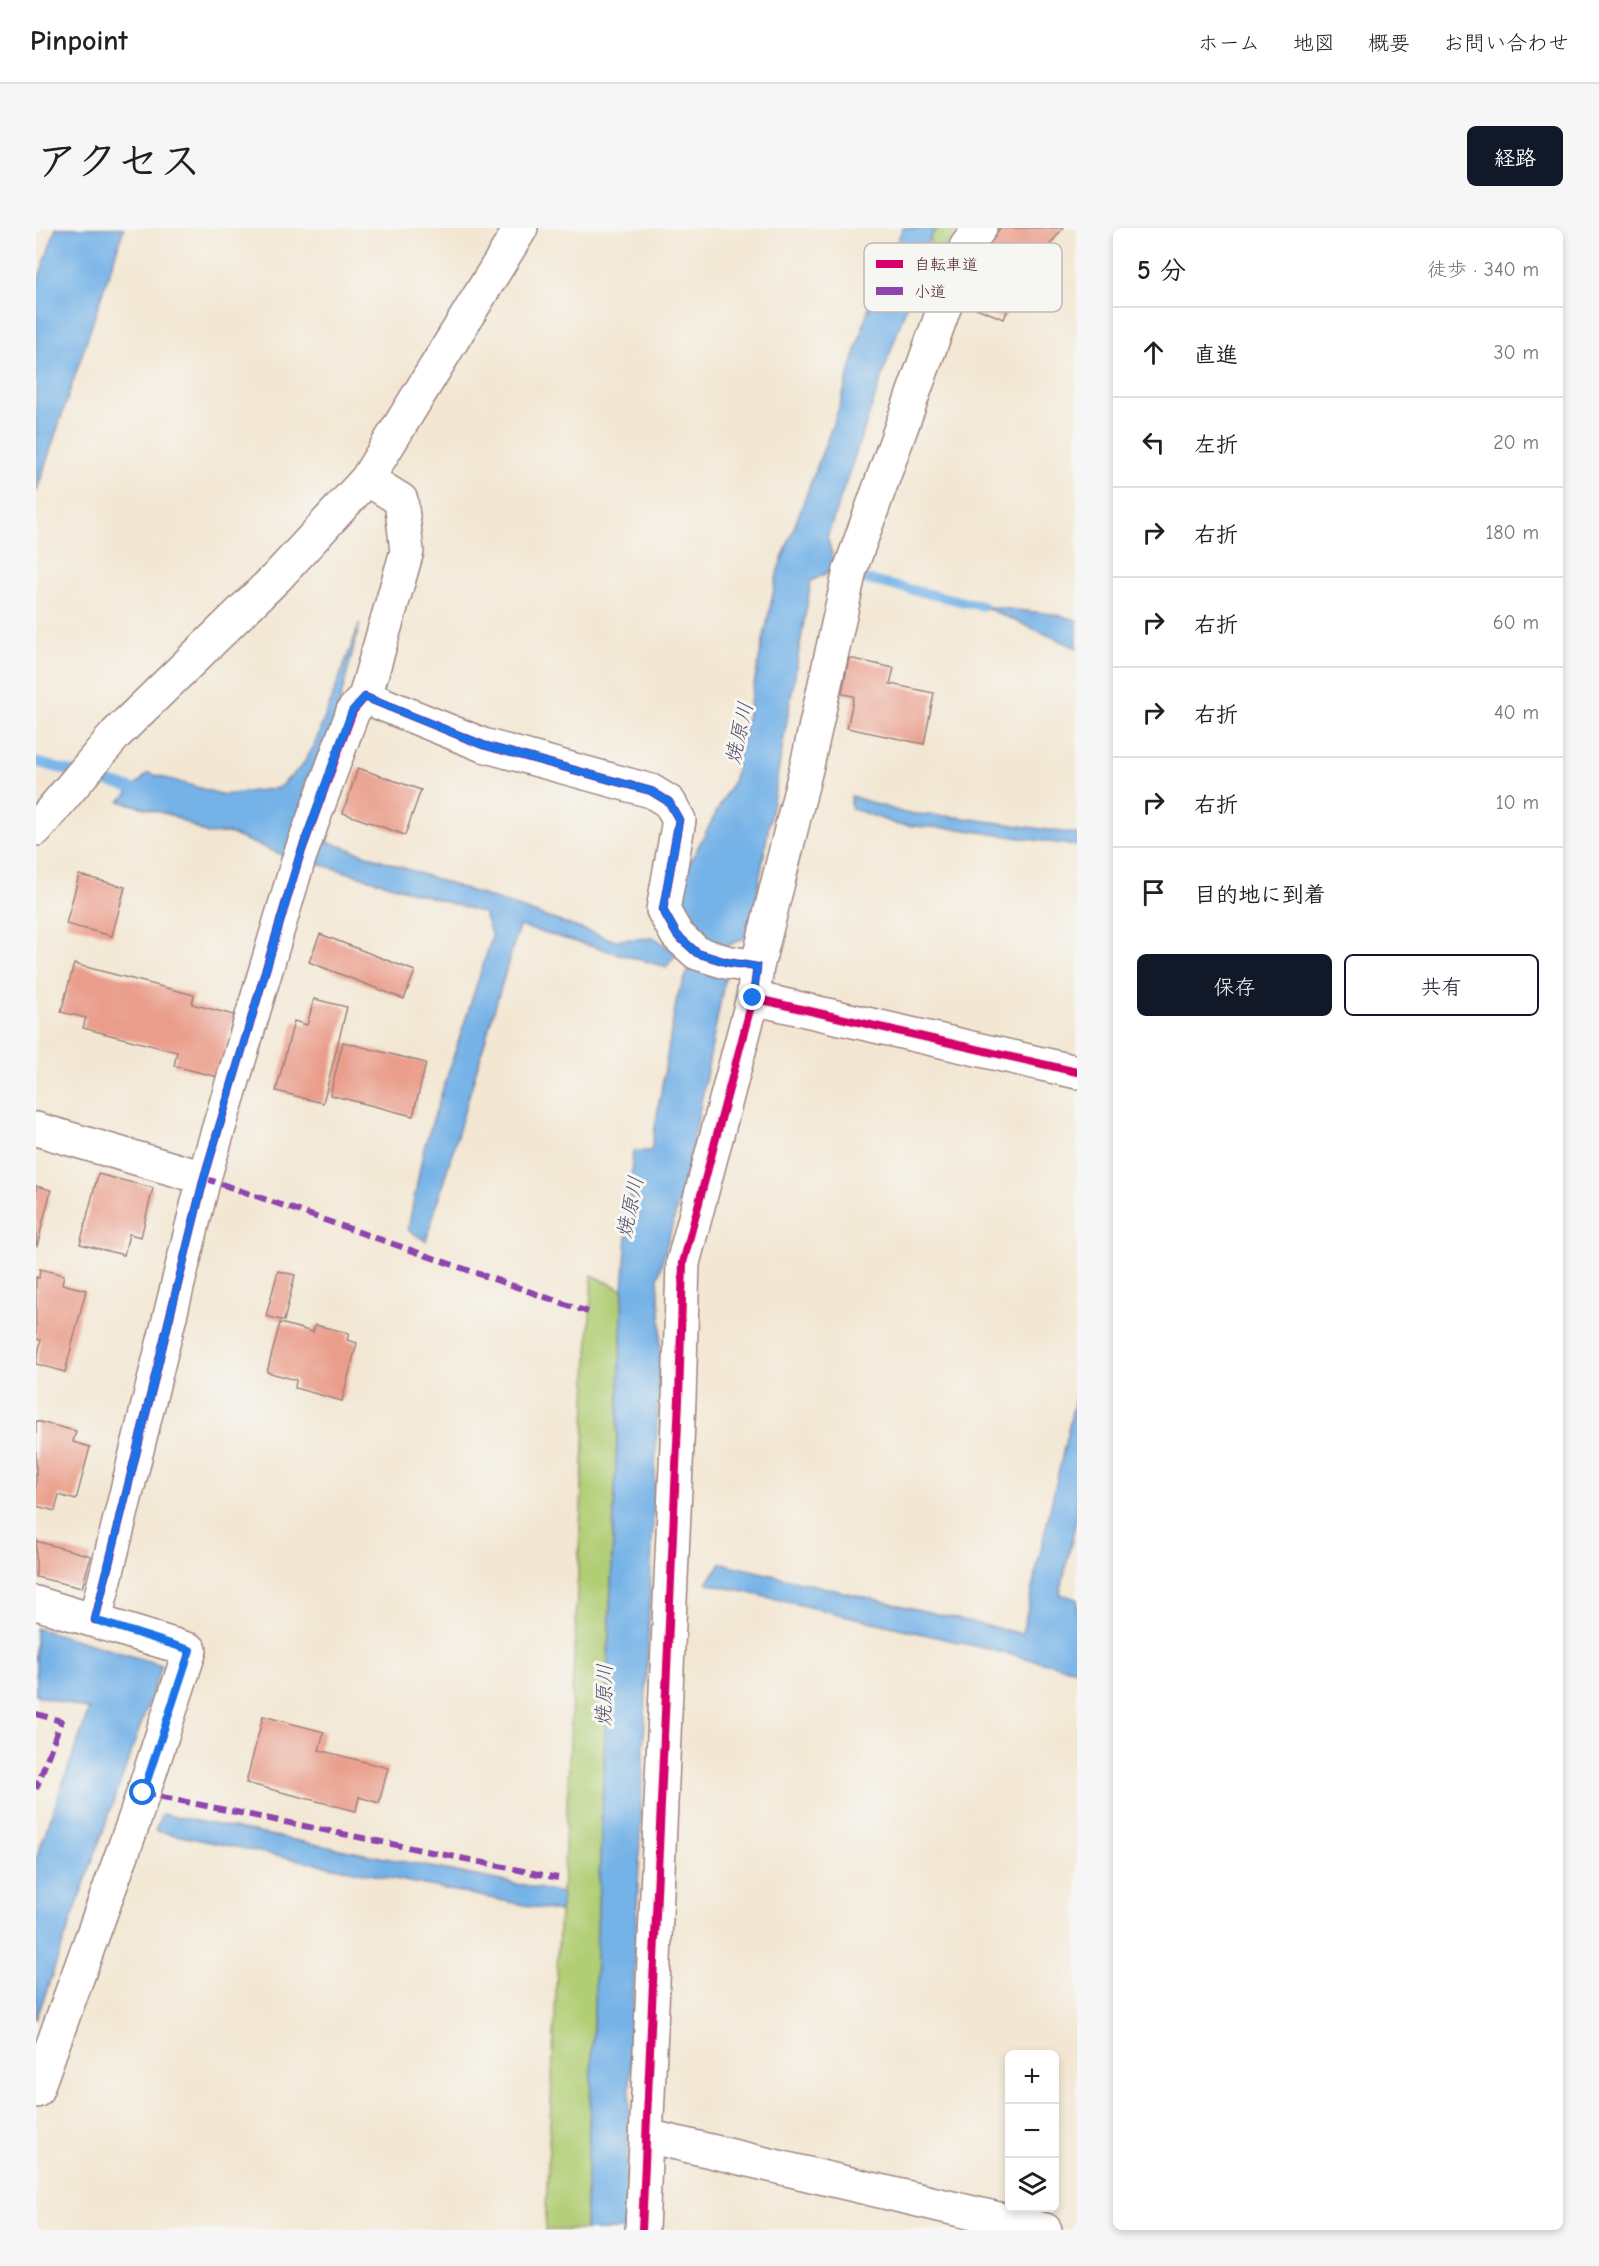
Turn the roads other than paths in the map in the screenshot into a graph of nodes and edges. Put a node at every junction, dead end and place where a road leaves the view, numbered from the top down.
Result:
1 (521, 228) edge
2 (980, 228) edge
3 (969, 243) edge
4 (943, 312) edge
5 (367, 479) junction
6 (365, 697) junction
7 (36, 829) edge
8 (733, 970) junction
9 (1077, 1072) edge
10 (36, 1129) edge
11 (204, 1178) junction
12 (36, 1603) edge
13 (95, 1620) junction
14 (36, 2091) edge
15 (647, 2136) junction
16 (642, 2230) edge
17 (1045, 2230) edge

1 - 5 street
2 - 3 street
4 - 8 street
5 - 6 street
5 - 7 street
6 - 8 street
6 - 11 street
8 - 9 street
8 - 15 street
10 - 11 street
11 - 13 street
12 - 13 street
13 - 14 street
15 - 16 street
15 - 17 street

